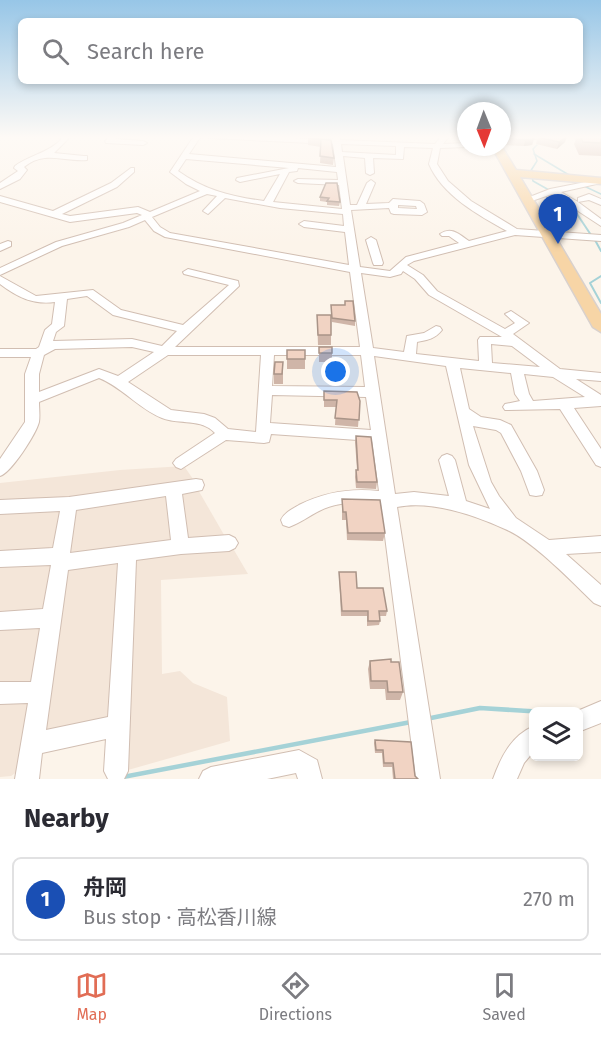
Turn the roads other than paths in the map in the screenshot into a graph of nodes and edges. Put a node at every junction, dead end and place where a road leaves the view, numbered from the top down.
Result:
1 (22, 172) edge
2 (128, 172) edge
3 (174, 172) edge
4 (266, 172) edge
5 (279, 172) edge
6 (284, 172) edge
7 (312, 172) edge
8 (343, 172) edge
9 (370, 172) edge
10 (438, 172) edge
11 (512, 173) joint
12 (264, 176) junction
13 (240, 180) dead end
14 (298, 181) dead end
15 (600, 181) edge
16 (0, 186) edge
17 (206, 191) junction
18 (553, 191) junction
19 (590, 191) dead end
20 (223, 195) junction
21 (601, 195) edge
22 (567, 198) junction
23 (0, 199) edge
24 (526, 200) junction
25 (581, 200) junction
26 (601, 201) edge
27 (268, 202) junction
28 (393, 205) dead end
29 (0, 209) edge
30 (225, 209) dead end
31 (351, 209) junction
32 (13, 210) dead end
33 (601, 212) edge
34 (53, 215) junction
35 (147, 216) junction
36 (601, 223) edge
37 (304, 224) dead end
38 (350, 230) junction
39 (515, 232) junction
40 (445, 234) dead end
41 (547, 235) junction
42 (601, 238) edge
43 (371, 240) dead end
44 (467, 244) junction
45 (356, 265) junction
46 (402, 266) junction
47 (0, 272) edge
48 (188, 272) dead end
49 (0, 279) edge
50 (61, 299) junction
51 (511, 314) dead end
52 (601, 327) edge
53 (185, 329) junction
54 (436, 330) dead end
55 (510, 338) junction
56 (41, 350) junction
57 (165, 351) junction
58 (268, 351) junction
59 (366, 351) junction
60 (0, 353) edge
61 (410, 357) junction
62 (452, 363) junction
63 (486, 366) junction
64 (517, 369) junction
65 (558, 374) junction
66 (601, 377) edge
67 (117, 383) junction
68 (265, 390) junction
69 (372, 392) junction
70 (31, 400) junction
71 (564, 403) junction
72 (529, 405) junction
73 (510, 407) dead end
74 (465, 413) junction
75 (263, 428) junction
76 (224, 434) junction
77 (378, 436) junction
78 (447, 460) dead end
79 (601, 461) edge
80 (181, 463) dead end
81 (0, 470) edge
82 (196, 485) dead end
83 (173, 489) junction
84 (536, 490) dead end
85 (388, 501) junction
86 (69, 504) junction
87 (459, 505) junction
88 (0, 507) edge
89 (289, 520) dead end
90 (510, 523) junction
91 (229, 543) dead end
92 (601, 544) edge
93 (181, 546) junction
94 (545, 548) junction
95 (127, 553) junction
96 (0, 559) edge
97 (60, 560) junction
98 (601, 597) edge
99 (51, 618) junction
100 (0, 621) edge
101 (39, 692) junction
102 (0, 693) edge
103 (601, 712) edge
104 (583, 719) edge
105 (118, 726) junction
106 (529, 740) edge
107 (32, 744) junction
108 (116, 771) dead end
109 (27, 779) edge
110 (211, 779) edge
111 (310, 779) edge
112 (428, 779) edge
113 (505, 779) edge

1 - 16 street
2 - 34 street
3 - 17 street
4 - 12 street
5 - 12 street
6 - 27 street
7 - 14 street
8 - 31 street
9 - 31 street
10 - 39 street
11 - 15 main road
11 - 24 main road
12 - 13 street
15 - 18 street
17 - 20 street
17 - 35 street
18 - 22 street
18 - 24 street
19 - 21 street
20 - 27 street
20 - 30 street
22 - 25 street
22 - 36 street
23 - 34 street
24 - 41 main road
25 - 26 street
25 - 33 street
27 - 31 street
28 - 31 street
29 - 32 street
31 - 38 street
34 - 35 street
35 - 45 street
35 - 47 street
37 - 38 street
38 - 45 street
39 - 41 street
39 - 44 street
40 - 44 street
41 - 42 street
41 - 52 main road
43 - 45 street
44 - 46 street
45 - 46 street
45 - 59 street
46 - 55 street
48 - 53 street
49 - 50 street
50 - 53 street
50 - 56 street
51 - 55 street
53 - 57 street
54 - 61 street
55 - 63 street
55 - 65 street
56 - 57 street
56 - 60 street
56 - 70 street
57 - 58 street
57 - 67 street
58 - 59 street
58 - 68 street
59 - 61 street
59 - 69 street
61 - 62 street
62 - 63 street
62 - 74 street
63 - 64 street
64 - 65 street
64 - 72 street
65 - 66 street
65 - 71 street
67 - 70 street
67 - 76 street
68 - 69 street
68 - 75 street
69 - 77 street
70 - 81 street
71 - 72 street
71 - 79 street
72 - 73 street
74 - 84 street
74 - 90 street
75 - 76 street
75 - 77 street
76 - 80 street
77 - 85 street
78 - 87 street
82 - 83 street
83 - 86 street
83 - 93 street
85 - 87 street
85 - 89 street
85 - 112 street
86 - 88 street
86 - 97 street
87 - 90 street
90 - 94 street
91 - 93 street
92 - 94 street
93 - 95 street
94 - 98 street
95 - 97 street
95 - 105 street
96 - 97 street
97 - 99 street
99 - 100 street
99 - 101 street
101 - 102 street
101 - 107 street
103 - 104 street
105 - 107 street
105 - 108 street
106 - 113 street
107 - 109 street
110 - 111 street

